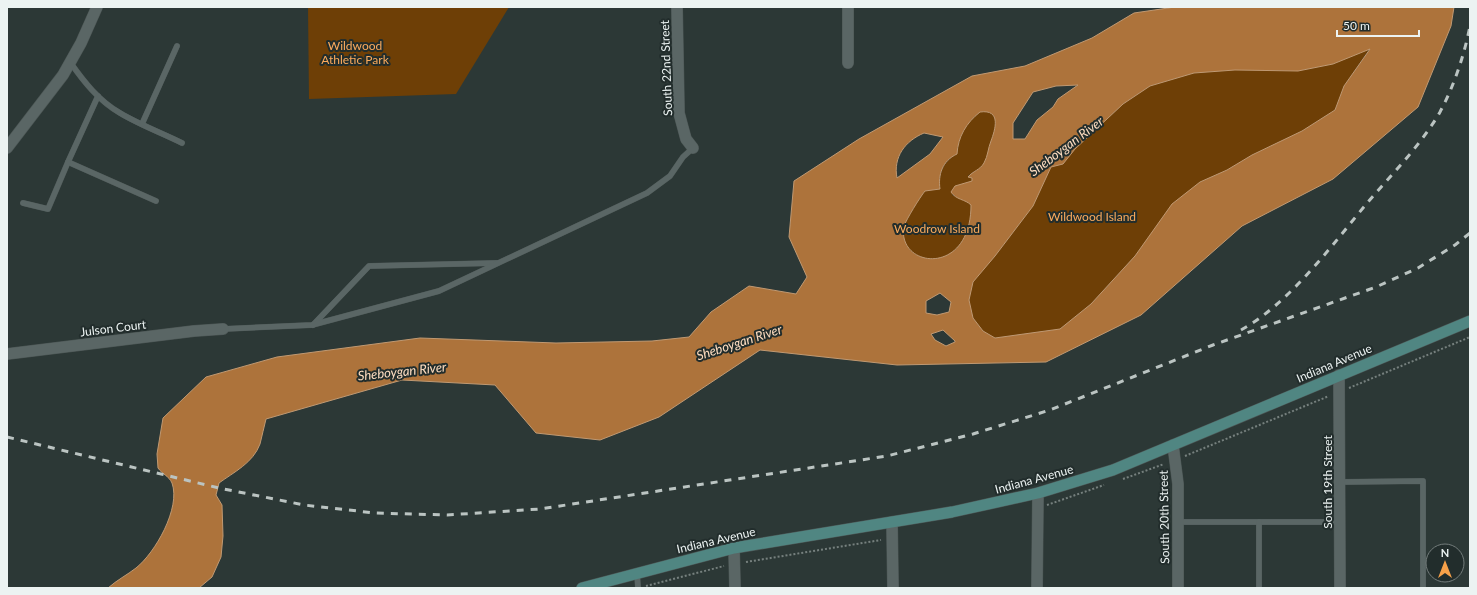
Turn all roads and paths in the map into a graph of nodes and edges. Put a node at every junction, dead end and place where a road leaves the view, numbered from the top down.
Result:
1 (97, 7) edge
2 (677, 7) edge
3 (848, 7) edge
4 (177, 46) dead end
5 (70, 62) junction
6 (848, 63) dead end
7 (98, 96) junction
8 (142, 124) junction
9 (182, 143) dead end
10 (7, 148) edge
11 (693, 148) joint
12 (68, 162) junction
13 (156, 201) dead end
14 (23, 203) dead end
15 (499, 263) junction
16 (1470, 321) edge
17 (312, 325) junction
18 (223, 329) joint
19 (1470, 337) edge
20 (7, 354) edge
21 (1339, 375) junction
22 (1339, 392) junction
23 (1174, 445) junction
24 (1175, 460) junction
25 (1116, 481) dead end
26 (1340, 482) junction
27 (1108, 484) dead end
28 (1038, 494) junction
29 (1037, 508) junction
30 (892, 522) junction
31 (1178, 522) junction
32 (1259, 522) junction
33 (1340, 522) junction
34 (892, 538) junction
35 (734, 548) junction
36 (734, 564) junction
37 (637, 573) junction
38 (582, 588) edge
39 (638, 588) edge
40 (735, 588) edge
41 (893, 588) edge
42 (1037, 588) edge
43 (1178, 588) edge
44 (1259, 588) edge
45 (1340, 588) edge
46 (1423, 588) edge

1 - 5 street
2 - 11 street, South 22nd Street
3 - 6 street
4 - 8 lane
5 - 7 lane
5 - 10 street
7 - 8 lane
7 - 12 lane
8 - 9 lane
11 - 15 lane
12 - 13 lane
12 - 14 lane
15 - 17 lane
15 - 17 lane
16 - 21 main road, Indiana Avenue
17 - 18 lane
18 - 20 street, Julson Court
19 - 22 path
21 - 22 street, South 19th Street
21 - 23 main road, Indiana Avenue
22 - 24 path
22 - 26 street, South 19th Street
23 - 24 street, South 20th Street
23 - 28 main road, Indiana Avenue
24 - 25 path
24 - 31 street, South 20th Street
26 - 33 street, South 19th Street
26 - 46 lane
27 - 29 path
28 - 29 street
28 - 30 main road, Indiana Avenue
29 - 42 street
30 - 34 street
30 - 35 main road, Indiana Avenue
31 - 32 lane
31 - 43 street, South 20th Street
32 - 33 lane
32 - 44 lane
33 - 45 street, South 19th Street
34 - 36 path
34 - 41 street
35 - 36 street
35 - 37 main road, Indiana Avenue
36 - 39 path
36 - 40 street
37 - 38 main road, Indiana Avenue
37 - 39 lane

